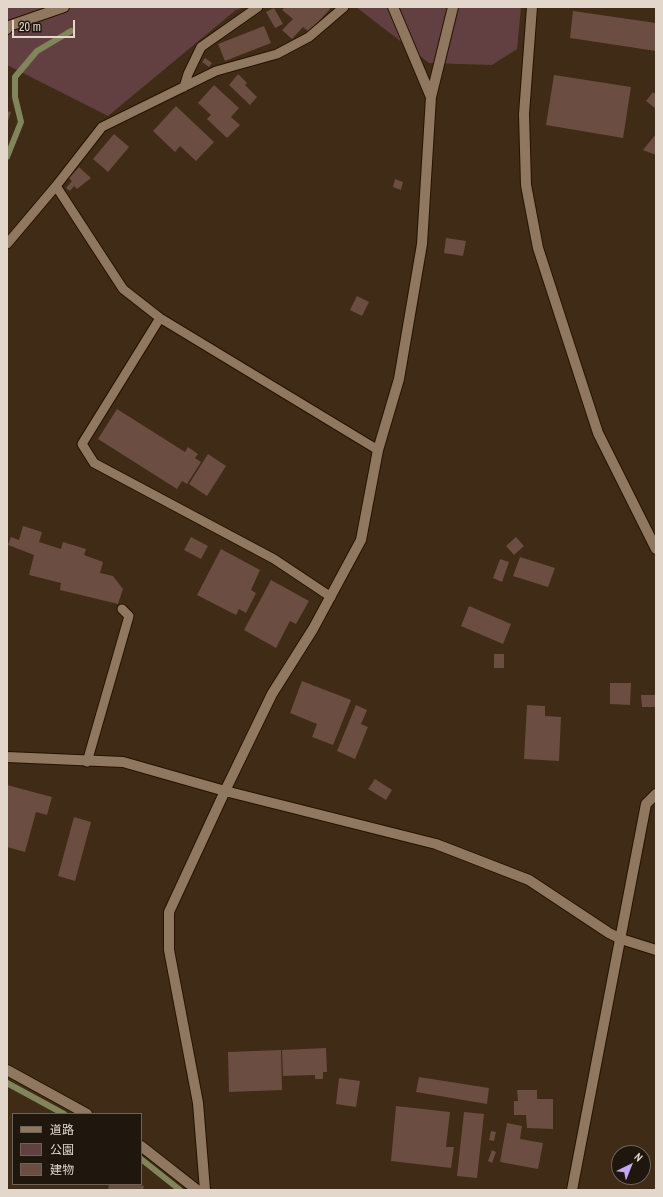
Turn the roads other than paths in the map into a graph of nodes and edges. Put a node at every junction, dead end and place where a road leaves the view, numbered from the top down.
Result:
1 (64, 7) edge
2 (258, 7) edge
3 (344, 7) edge
4 (393, 7) edge
5 (453, 7) edge
6 (532, 7) edge
7 (7, 29) edge
8 (184, 87) junction
9 (431, 96) junction
10 (56, 186) junction
11 (7, 244) edge
12 (160, 318) junction
13 (378, 450) junction
14 (656, 549) edge
15 (331, 597) junction
16 (122, 609) dead end
17 (7, 757) edge
18 (87, 762) junction
19 (225, 791) junction
20 (656, 794) edge
21 (621, 939) junction
22 (656, 950) edge
23 (7, 1070) edge
24 (85, 1113) edge
25 (142, 1147) edge
26 (197, 1190) edge
27 (205, 1190) edge
28 (572, 1190) edge

1 - 7 street
2 - 8 lane
3 - 8 lane
4 - 9 street
5 - 9 street
6 - 14 street
8 - 10 lane
9 - 13 street
10 - 11 lane
10 - 12 lane
12 - 13 lane
12 - 15 lane
13 - 15 street
15 - 19 street
16 - 18 lane
17 - 18 street
18 - 19 street
19 - 21 street
19 - 27 street
20 - 21 street
21 - 22 street
21 - 28 street
23 - 24 street
25 - 26 street

